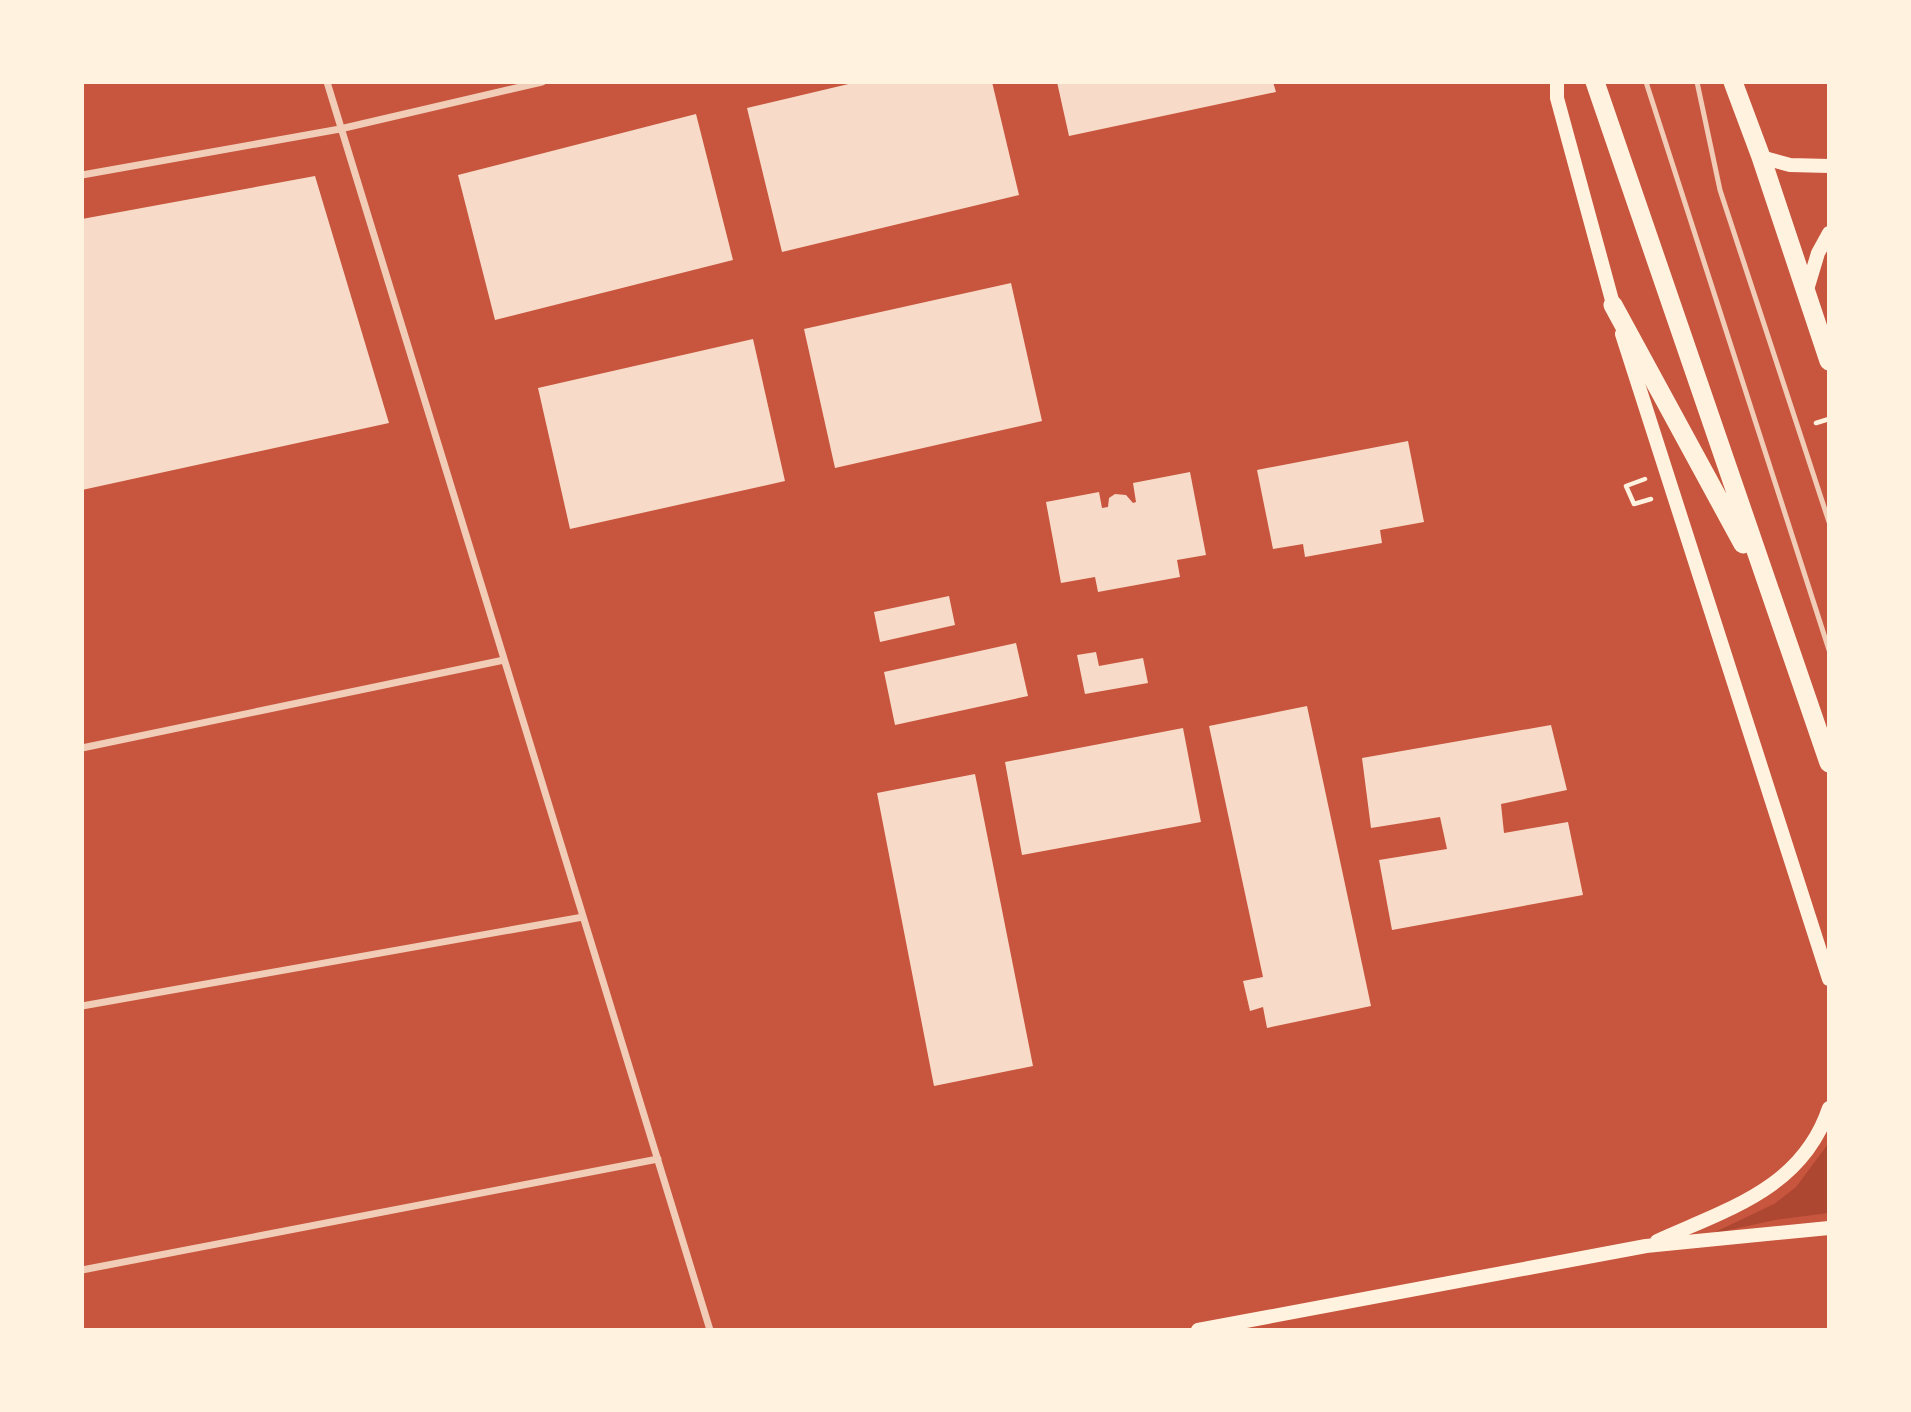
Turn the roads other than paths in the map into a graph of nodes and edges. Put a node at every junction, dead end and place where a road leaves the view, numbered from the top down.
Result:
1 (327, 82) edge
2 (542, 82) edge
3 (1557, 82) edge
4 (1595, 82) edge
5 (1646, 82) edge
6 (1697, 82) edge
7 (1733, 82) edge
8 (340, 129) junction
9 (1761, 157) junction
10 (1829, 166) edge
11 (82, 175) edge
12 (1829, 233) edge
13 (1805, 294) junction
14 (1613, 305) junction
15 (1829, 361) edge
16 (1829, 522) edge
17 (1769, 591) junction
18 (1829, 650) edge
19 (504, 660) junction
20 (82, 748) edge
21 (1829, 763) edge
22 (583, 916) junction
23 (1829, 979) edge
24 (82, 1006) edge
25 (1829, 1108) edge
26 (658, 1160) junction
27 (1829, 1228) edge
28 (1646, 1246) junction
29 (82, 1270) edge
30 (710, 1330) edge
31 (1198, 1330) edge

1 - 8 street
2 - 8 street
3 - 14 main road
4 - 17 highway
5 - 18 lane
6 - 16 lane
7 - 9 highway
8 - 11 street
8 - 19 street
9 - 10 main road
9 - 13 highway
12 - 13 main road
13 - 15 highway
14 - 17 highway
14 - 23 main road
17 - 21 highway
19 - 20 street
19 - 22 street
22 - 24 street
22 - 26 street
25 - 28 main road
26 - 29 street
26 - 30 street
27 - 28 main road
28 - 31 main road

